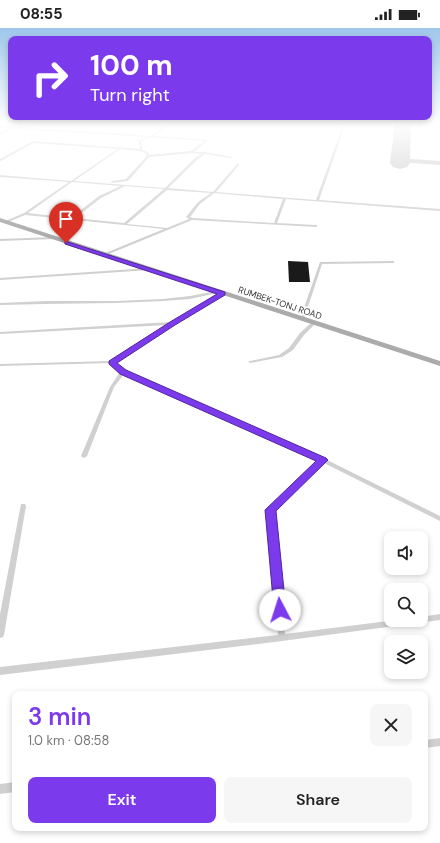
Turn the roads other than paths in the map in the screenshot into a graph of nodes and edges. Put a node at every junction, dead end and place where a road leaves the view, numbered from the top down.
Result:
1 (100, 161) edge
2 (144, 161) edge
3 (195, 161) edge
4 (332, 161) edge
5 (238, 164) dead end
6 (0, 176) edge
7 (127, 180) junction
8 (70, 181) junction
9 (104, 184) junction
10 (125, 186) junction
11 (133, 186) junction
12 (166, 189) junction
13 (213, 192) junction
14 (285, 198) junction
15 (317, 201) junction
16 (440, 210) edge
17 (25, 214) junction
18 (72, 219) junction
19 (192, 219) junction
20 (3, 221) edge
21 (275, 223) junction
22 (124, 225) junction
23 (316, 226) dead end
24 (170, 229) junction
25 (54, 238) junction
26 (0, 240) edge
27 (104, 255) junction
28 (393, 262) dead end
29 (148, 269) junction
30 (0, 279) edge
31 (219, 293) junction
32 (0, 304) edge
33 (302, 320) junction
34 (172, 323) junction
35 (314, 323) junction
36 (0, 332) edge
37 (112, 362) junction
38 (250, 362) dead end
39 (440, 364) edge
40 (0, 365) edge
41 (123, 372) junction
42 (84, 456) dead end
43 (323, 460) junction
44 (23, 506) dead end
45 (440, 520) edge
46 (440, 618) edge
47 (428, 619) edge
48 (384, 625) edge
49 (0, 635) edge
50 (282, 638) junction
51 (0, 671) edge
52 (440, 742) edge
53 (428, 744) edge
54 (12, 787) edge
55 (0, 789) edge

1 - 8 street
2 - 7 street
3 - 12 street
4 - 15 street
5 - 13 street
6 - 8 street
7 - 9 street
7 - 11 street
8 - 9 street
8 - 17 street
9 - 10 street
10 - 11 street
10 - 18 street
11 - 12 street
12 - 13 street
12 - 22 street
13 - 14 street
13 - 19 street
14 - 15 street
14 - 21 street
15 - 16 street
17 - 18 street
17 - 20 street
18 - 22 street
19 - 21 street
19 - 24 street
20 - 25 main road, RUMBEK-TONJ ROAD
21 - 23 street
22 - 24 street
24 - 27 street
25 - 26 street
25 - 27 main road, RUMBEK-TONJ ROAD
27 - 29 main road, RUMBEK-TONJ ROAD
28 - 33 street
29 - 30 street
29 - 31 main road, RUMBEK-TONJ ROAD
31 - 32 street
31 - 33 main road, RUMBEK-TONJ ROAD
31 - 34 street
33 - 35 main road, RUMBEK-TONJ ROAD
34 - 36 street
34 - 37 street
35 - 38 street
35 - 39 main road, RUMBEK-TONJ ROAD
37 - 40 street
37 - 41 street
41 - 42 street
41 - 43 street
43 - 45 street
43 - 50 street
44 - 49 street
46 - 47 street
48 - 50 street
50 - 51 street
52 - 53 street
54 - 55 street

